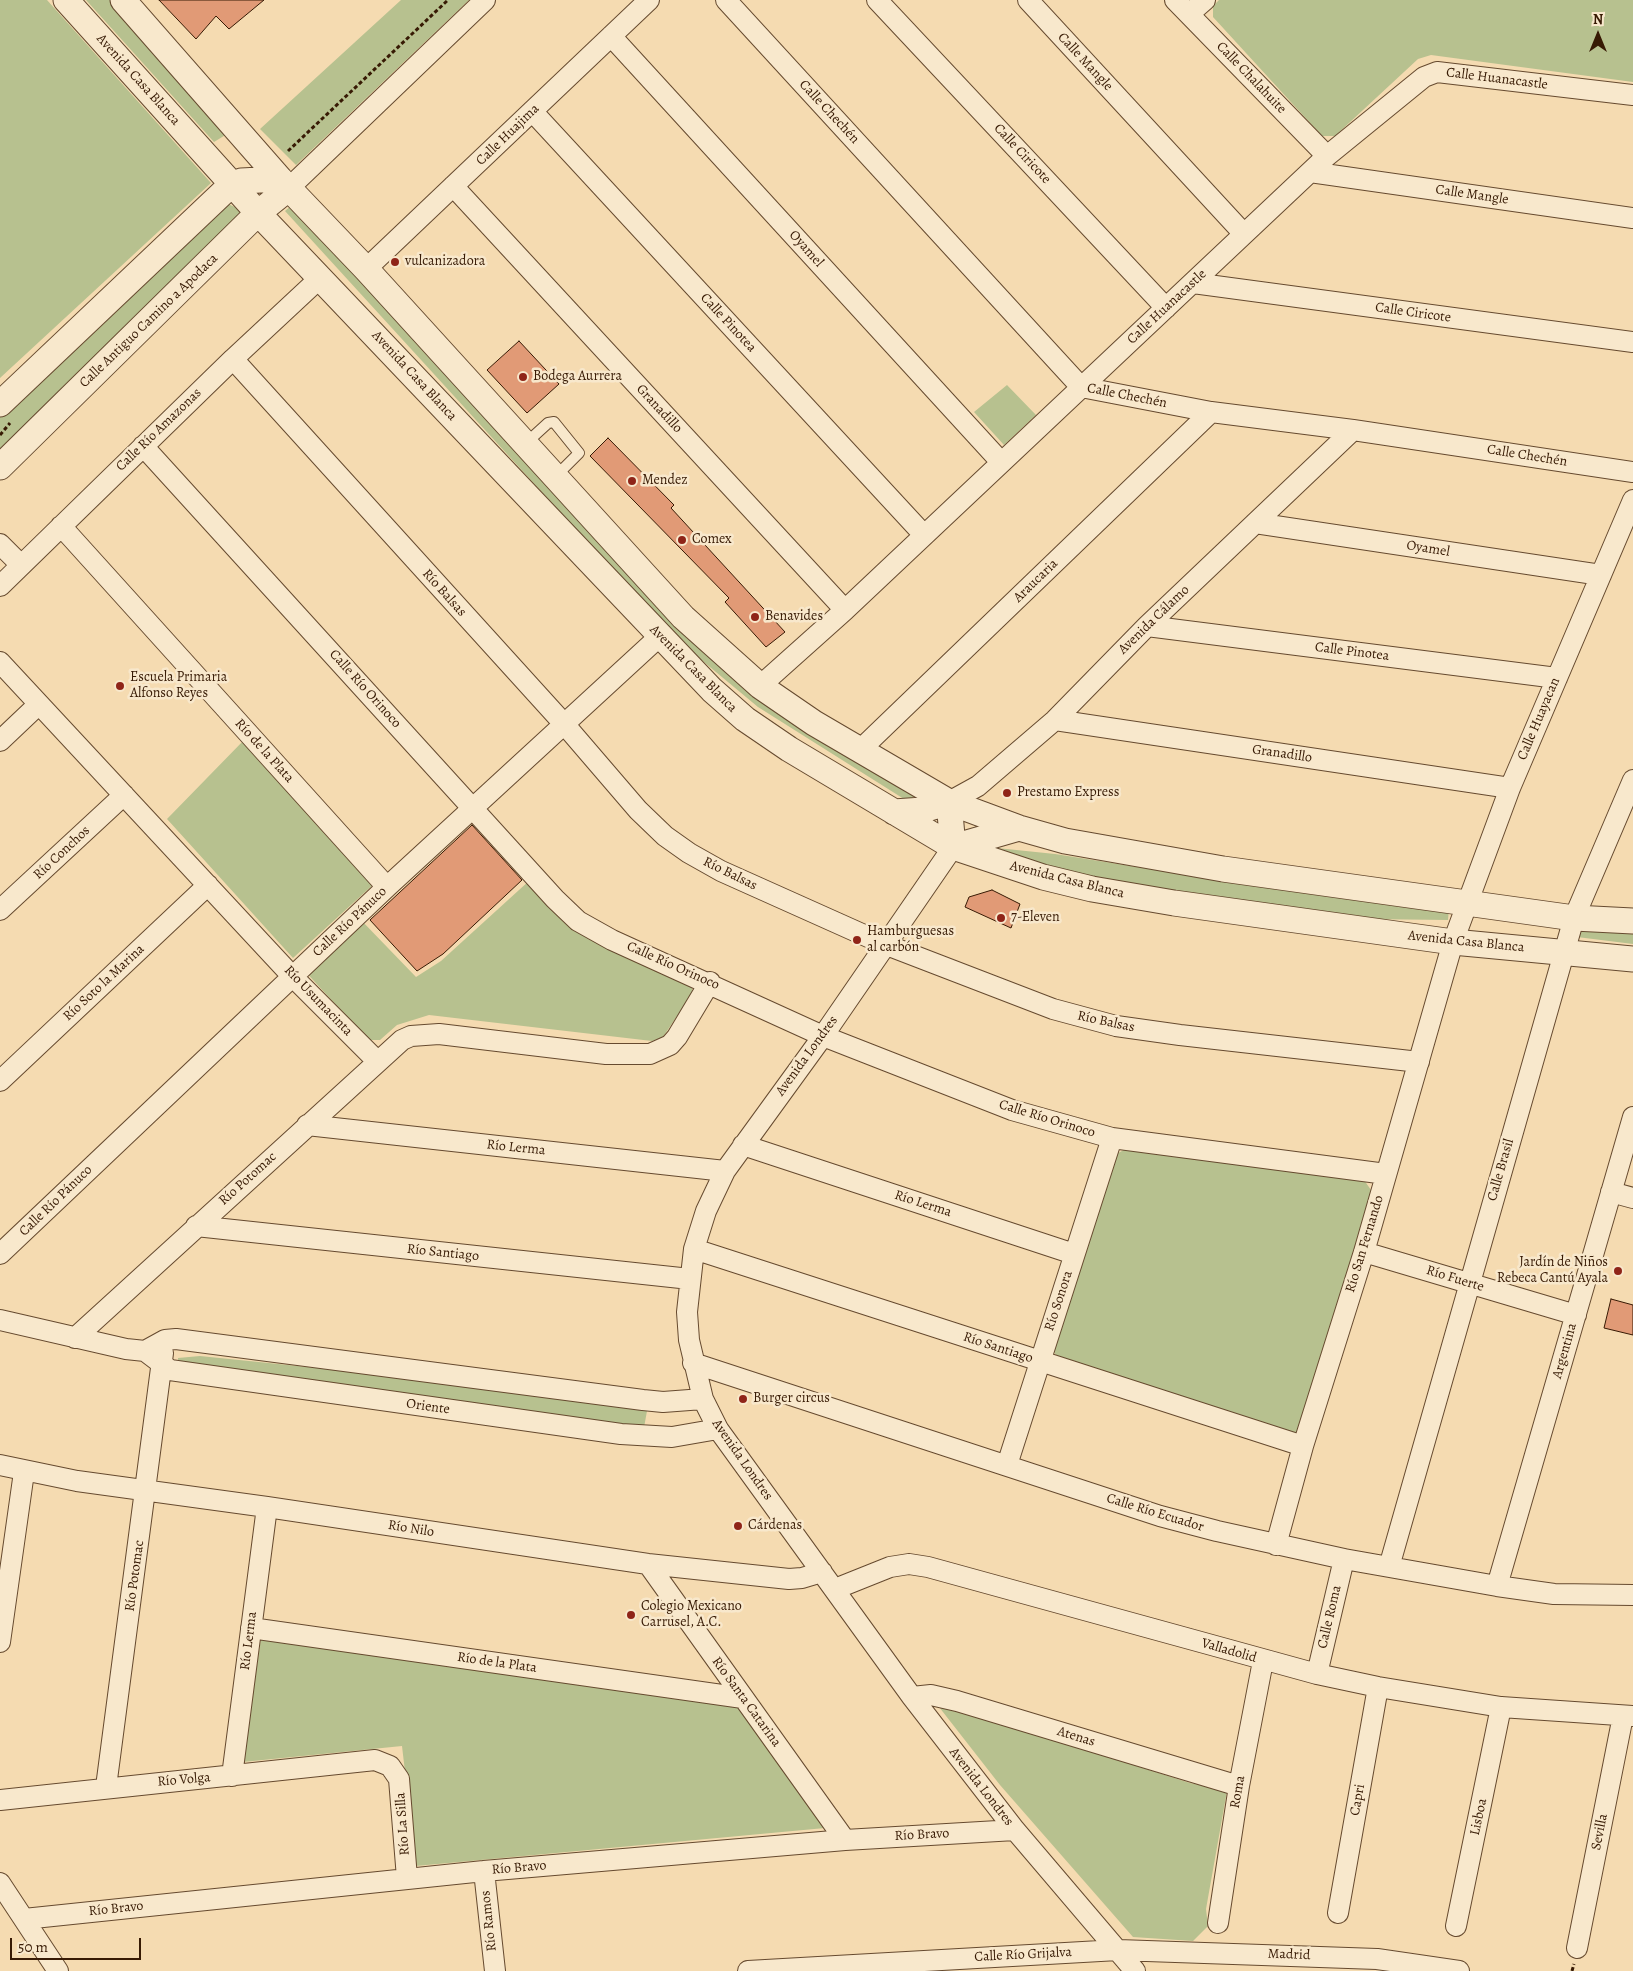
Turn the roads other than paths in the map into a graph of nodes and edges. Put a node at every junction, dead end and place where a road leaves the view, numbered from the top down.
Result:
1 (66, 0) edge
2 (123, 0) edge
3 (485, 0) edge
4 (649, 0) edge
5 (726, 0) edge
6 (877, 0) edge
7 (1028, 0) edge
8 (1205, 0) edge
9 (1182, 7) edge
10 (611, 36) junction
11 (1633, 94) edge
12 (532, 111) junction
13 (235, 128) junction
14 (1327, 156) junction
15 (1310, 172) junction
16 (241, 182) junction
17 (290, 182) junction
18 (453, 186) junction
19 (258, 213) junction
20 (1633, 218) edge
21 (1244, 234) junction
22 (366, 269) junction
23 (321, 277) junction
24 (1193, 283) junction
25 (1166, 308) junction
26 (1633, 342) edge
27 (232, 359) junction
28 (1081, 387) junction
29 (0, 404) edge
30 (1212, 412) junction
31 (1353, 430) junction
32 (525, 444) junction
33 (143, 446) junction
34 (1001, 462) junction
35 (0, 467) edge
36 (1633, 472) edge
37 (555, 477) junction
38 (1632, 503) edge
39 (1255, 523) junction
40 (61, 526) junction
41 (924, 535) junction
42 (0, 544) edge
43 (22, 565) junction
44 (1601, 575) junction
45 (0, 586) edge
46 (845, 610) junction
47 (1147, 626) junction
48 (660, 636) junction
49 (0, 662) edge
50 (736, 666) junction
51 (1557, 678) junction
52 (760, 686) junction
53 (712, 690) junction
54 (39, 704) junction
55 (1055, 720) junction
56 (564, 726) junction
57 (0, 741) edge
58 (860, 750) junction
59 (1633, 780) edge
60 (1510, 788) junction
61 (124, 795) junction
62 (949, 802) junction
63 (474, 808) junction
64 (894, 812) junction
65 (1019, 828) junction
66 (954, 847) junction
67 (208, 885) junction
68 (387, 888) junction
69 (1467, 902) junction
70 (0, 910) edge
71 (1574, 918) junction
72 (1633, 921) edge
73 (1452, 942) junction
74 (884, 944) junction
75 (1564, 952) junction
76 (1633, 959) edge
77 (292, 976) junction
78 (710, 982) junction
79 (823, 1036) junction
80 (377, 1061) junction
81 (1419, 1062) junction
82 (0, 1082) edge
83 (1633, 1117) edge
84 (307, 1125) junction
85 (1112, 1138) junction
86 (743, 1145) junction
87 (725, 1171) junction
88 (1386, 1174) junction
89 (1611, 1192) junction
90 (1633, 1198) edge
91 (196, 1226) junction
92 (694, 1249) junction
93 (1364, 1252) junction
94 (0, 1254) edge
95 (1074, 1254) junction
96 (690, 1279) junction
97 (1469, 1284) junction
98 (1576, 1315) junction
99 (0, 1320) edge
100 (75, 1338) junction
101 (165, 1340) junction
102 (145, 1351) junction
103 (1040, 1361) junction
104 (693, 1363) junction
105 (162, 1364) junction
106 (703, 1399) junction
107 (718, 1429) junction
108 (1303, 1446) junction
109 (1007, 1465) junction
110 (0, 1466) edge
111 (24, 1472) junction
112 (147, 1490) junction
113 (266, 1507) junction
114 (1276, 1545) junction
115 (1344, 1559) junction
116 (648, 1564) junction
117 (1388, 1567) junction
118 (822, 1572) junction
119 (1497, 1586) junction
120 (835, 1589) junction
121 (1633, 1595) edge
122 (251, 1628) junction
123 (0, 1642) edge
124 (1263, 1661) junction
125 (1317, 1674) junction
126 (1378, 1687) junction
127 (912, 1697) junction
128 (743, 1698) junction
129 (1501, 1707) junction
130 (1628, 1716) edge
131 (368, 1760) joint
132 (232, 1776) junction
133 (1239, 1786) junction
134 (106, 1787) junction
135 (0, 1800) edge
136 (1015, 1830) junction
137 (845, 1840) junction
138 (484, 1870) junction
139 (408, 1878) junction
140 (0, 1883) edge
141 (1338, 1913) dead end
142 (24, 1919) junction
143 (1218, 1923) dead end
144 (1456, 1926) dead end
145 (1577, 1948) dead end
146 (1118, 1950) junction
147 (58, 1971) edge
148 (495, 1971) edge
149 (754, 1971) edge
150 (1136, 1971) edge
151 (1459, 1971) edge

1 - 16 street, Avenida Casa Blanca
2 - 13 street
3 - 17 street, Calle Antiguo Camino a Apodaca
4 - 10 street, Calle Huajima
5 - 28 street, Calle Chechén
6 - 25 street, Calle Ciricote
7 - 21 street, Calle Mangle
8 - 9 street
9 - 14 street, Calle Chalahuite
10 - 12 street, Calle Huajima
10 - 34 street, Oyamel
11 - 14 street, Calle Huanacastle
12 - 18 street, Calle Huajima
12 - 41 street, Calle Pinotea
13 - 16 street
13 - 17 street
14 - 15 street, Calle Huanacastle
15 - 20 street, Calle Mangle
15 - 21 street, Calle Huanacastle
16 - 17 street
16 - 19 street
16 - 29 street
17 - 19 street, Calle Antiguo Camino a Apodaca
17 - 22 street
18 - 22 street, Calle Huajima
18 - 46 street, Granadillo
19 - 23 street, Avenida Casa Blanca
19 - 35 street, Calle Antiguo Camino a Apodaca
21 - 24 street, Calle Huanacastle
22 - 32 street
23 - 27 street, Calle Río Amazonas
23 - 48 street, Avenida Casa Blanca
24 - 25 street, Calle Huanacastle
24 - 26 street, Calle Ciricote
25 - 28 street, Calle Huanacastle
27 - 33 street, Calle Río Amazonas
27 - 56 street, Río Balsas
28 - 30 street, Calle Chechén
28 - 34 street, Calle Huanacastle
30 - 31 street, Calle Chechén
30 - 58 street, Araucaria
31 - 36 street, Calle Chechén
31 - 39 street, Avenida Cálamo
32 - 37 street
32 - 37 lane
33 - 40 street, Calle Río Amazonas
33 - 63 street, Calle Río Orinoco
34 - 41 street, Calle Huanacastle
37 - 50 street
38 - 44 street, Calle Huayacan
39 - 44 street, Oyamel
39 - 47 street, Avenida Cálamo
40 - 43 street, Calle Río Amazonas
40 - 68 street, Río de la Plata
41 - 46 street, Calle Huanacastle
42 - 43 street
43 - 45 street, Calle Río Amazonas
44 - 51 street, Calle Huayacan
46 - 52 street, Calle Huanacastle
47 - 51 street, Calle Pinotea
47 - 55 street, Avenida Cálamo
48 - 53 street, Avenida Casa Blanca
48 - 56 street, Calle Río Pánuco
49 - 54 street, Río Usumacinta
50 - 52 street
50 - 53 street
51 - 60 street, Calle Huayacan
52 - 58 street
53 - 64 street, Avenida Casa Blanca
54 - 57 street
54 - 61 street, Río Usumacinta
55 - 60 street, Granadillo
55 - 62 street, Avenida Cálamo
56 - 63 street, Calle Río Pánuco
56 - 74 street, Río Balsas
58 - 62 street
59 - 71 street, Calle Brasil
60 - 69 street, Calle Huayacan
61 - 67 street, Río Usumacinta
61 - 70 street, Río Conchos
62 - 64 street
62 - 65 street
62 - 66 street
63 - 68 street, Calle Río Pánuco
63 - 78 street, Calle Río Orinoco
64 - 66 street, Avenida Casa Blanca
65 - 66 street
65 - 69 street
66 - 73 street, Avenida Casa Blanca
66 - 74 street, Avenida Londres
67 - 77 street, Río Usumacinta
67 - 82 street, Río Soto la Marina
68 - 77 street, Calle Río Pánuco
69 - 71 street
69 - 73 street, Calle Huayacan
71 - 72 street
71 - 75 street, Calle Brasil
73 - 75 street, Avenida Casa Blanca
73 - 81 street, Río San Fernando
74 - 79 street, Avenida Londres
74 - 81 street, Río Balsas
75 - 76 street, Avenida Casa Blanca
75 - 97 street, Calle Brasil
77 - 80 street, Río Usumacinta
77 - 94 street, Calle Río Pánuco
78 - 79 street, Calle Río Orinoco
78 - 80 street
79 - 85 street, Calle Río Orinoco
79 - 86 street, Avenida Londres
80 - 84 street, Río Potomac
81 - 88 street, Río San Fernando
83 - 89 street, Argentina
84 - 87 street, Río Lerma
84 - 91 street, Río Potomac
85 - 88 street, Calle Río Orinoco
85 - 95 street, Río Sonora
86 - 87 street, Avenida Londres
86 - 95 street, Río Lerma
87 - 92 street, Avenida Londres
88 - 93 street, Río San Fernando
89 - 90 street
89 - 98 street, Argentina
91 - 96 street, Río Santiago
91 - 100 street, Río Potomac
92 - 96 street, Avenida Londres
92 - 103 street, Río Santiago
93 - 97 street, Río Fuerte
93 - 108 street, Río San Fernando
95 - 103 street, Río Sonora
96 - 104 street, Avenida Londres
97 - 98 street, Río Fuerte
97 - 117 street, Calle Brasil
98 - 119 street, Argentina
99 - 100 street
100 - 102 street
101 - 102 street
101 - 105 street, Río Potomac
101 - 106 street
102 - 105 street, Oriente
103 - 108 street, Río Santiago
103 - 109 street, Río Sonora
104 - 106 street, Avenida Londres
104 - 109 street, Calle Río Ecuador
105 - 107 street, Oriente
105 - 112 street, Río Potomac
106 - 107 street, Avenida Londres
107 - 118 street, Avenida Londres
108 - 114 street, Río San Fernando
109 - 114 street, Calle Río Ecuador
110 - 111 street, Río Nilo
111 - 112 street, Río Nilo
111 - 123 street
112 - 113 street, Río Nilo
112 - 134 street, Río Potomac
113 - 116 street, Río Nilo
113 - 122 street, Río Lerma
114 - 115 street, Calle Río Ecuador
115 - 117 street, Calle Río Ecuador
115 - 125 street, Calle Roma
116 - 118 street, Río Nilo
116 - 128 street, Río Santa Catarina
117 - 119 street, Calle Río Ecuador
118 - 120 street, Avenida Londres
119 - 121 street, Calle Río Ecuador
120 - 124 street, Valladolid
120 - 127 street, Avenida Londres
122 - 128 street, Río de la Plata
122 - 132 street, Río Lerma
124 - 125 street, Valladolid
124 - 133 street, Roma
125 - 126 street, Valladolid
126 - 129 street, Valladolid
126 - 141 street, Capri
127 - 133 street, Atenas
127 - 136 street, Avenida Londres
128 - 137 street, Río Santa Catarina
129 - 130 street, Valladolid
129 - 144 street, Lisboa
130 - 145 street, Sevilla
131 - 132 street, Río Volga
131 - 139 street, Río La Silla
132 - 134 street, Río Volga
133 - 143 street, Roma
134 - 135 street, Río Volga
136 - 137 street, Río Bravo
136 - 146 street, Avenida Londres
137 - 138 street, Río Bravo
138 - 139 street, Río Bravo
138 - 148 street, Río Ramos
139 - 142 street, Río Bravo
140 - 142 street
142 - 147 street
146 - 149 street, Calle Río Grijalva
146 - 150 street, Avenida Londres
146 - 151 street, Madrid

